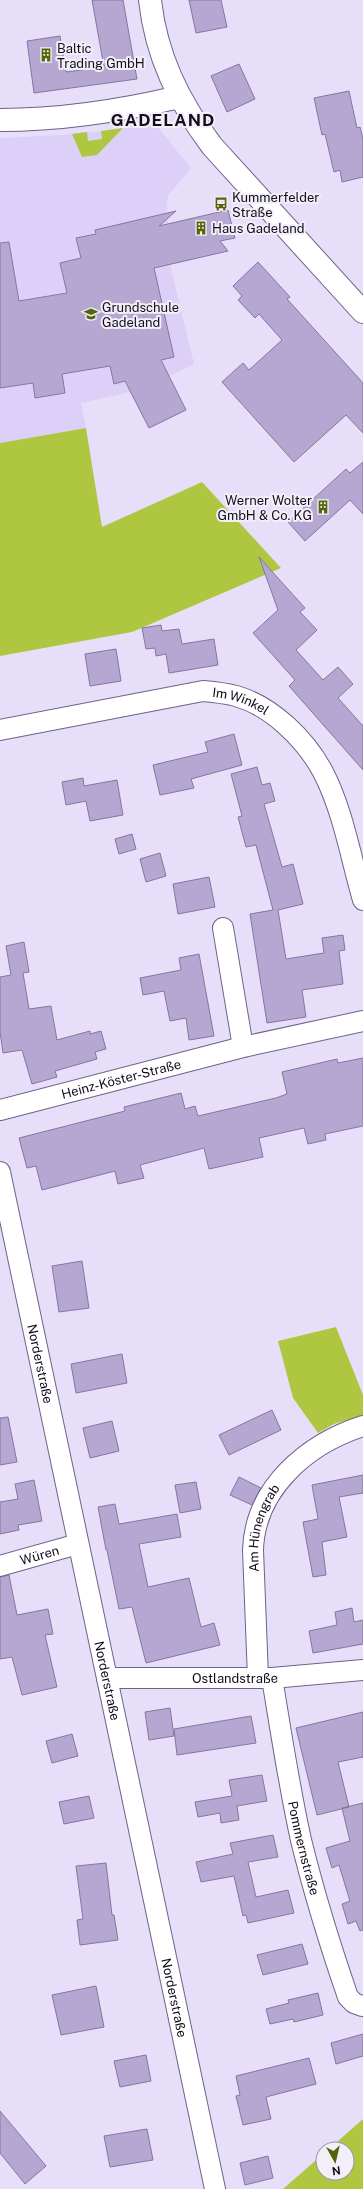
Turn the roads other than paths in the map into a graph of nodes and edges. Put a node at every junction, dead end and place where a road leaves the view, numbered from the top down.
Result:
1 (150, 0) edge
2 (179, 97) junction
3 (0, 120) edge
4 (363, 312) edge
5 (0, 730) edge
6 (363, 900) edge
7 (223, 928) dead end
8 (363, 1022) edge
9 (243, 1047) junction
10 (0, 1110) edge
11 (0, 1172) edge
12 (363, 1426) edge
13 (78, 1544) junction
14 (0, 1566) edge
15 (363, 1670) edge
16 (107, 1678) junction
17 (265, 1678) junction
18 (362, 2006) edge
19 (215, 2189) edge

1 - 2 main road
2 - 3 main road
2 - 4 main road
5 - 6 street, Im Winkel
7 - 9 street
8 - 9 street, Heinz-Köster-Straße
9 - 10 street, Heinz-Köster-Straße
11 - 13 street, Norderstraße
12 - 17 street, Am Hünengrab
13 - 14 street, Würen
13 - 16 street, Norderstraße
15 - 17 street, Ostlandstraße
16 - 17 street, Ostlandstraße
16 - 19 street, Norderstraße
17 - 18 street, Pommernstraße

